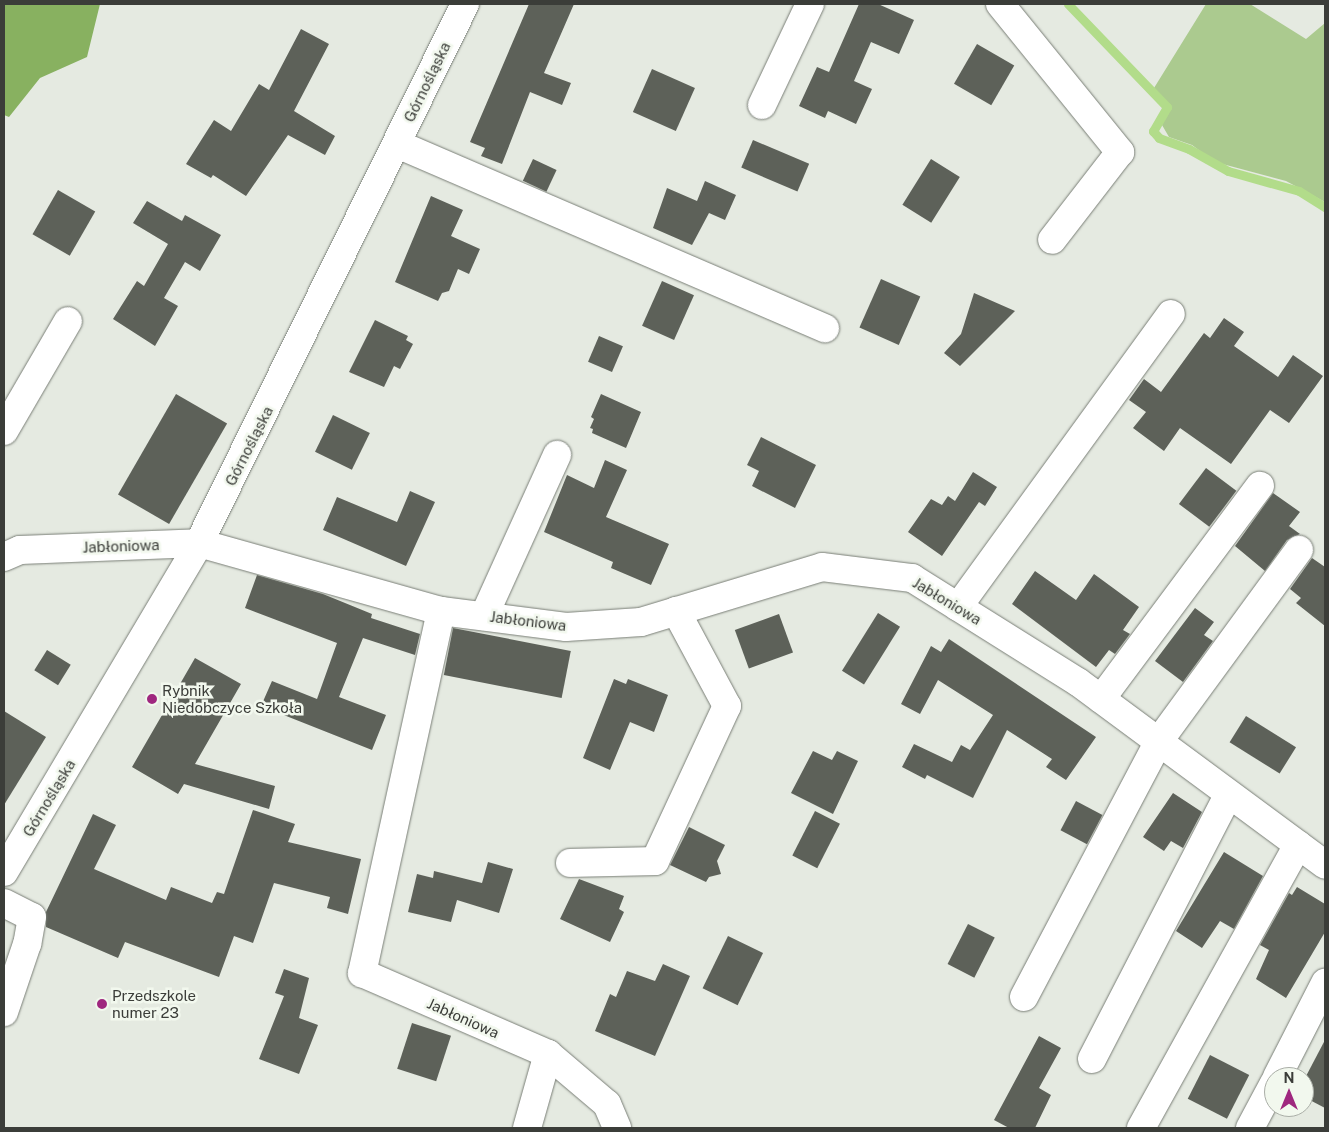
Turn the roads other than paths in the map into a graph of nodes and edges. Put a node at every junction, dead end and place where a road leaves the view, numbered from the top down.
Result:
1 (465, 4) edge
2 (810, 4) edge
3 (1000, 4) edge
4 (762, 105) dead end
5 (397, 144) junction
6 (1052, 240) dead end
7 (1171, 314) dead end
8 (68, 321) dead end
9 (825, 328) dead end
10 (4, 431) edge
11 (556, 454) dead end
12 (1260, 486) dead end
13 (199, 544) junction
14 (1299, 550) dead end
15 (4, 557) edge
16 (958, 607) junction
17 (441, 610) junction
18 (676, 611) junction
19 (484, 616) junction
20 (1102, 699) junction
21 (1159, 741) junction
22 (1229, 794) junction
23 (1298, 845) junction
24 (6, 862) edge
25 (570, 863) dead end
26 (1325, 865) edge
27 (4, 903) edge
28 (1325, 984) edge
29 (1024, 997) dead end
30 (4, 1012) edge
31 (548, 1054) junction
32 (1092, 1059) dead end
33 (1282, 1067) edge
34 (1264, 1102) edge
35 (528, 1128) edge
36 (617, 1128) edge
37 (1141, 1128) edge
38 (1250, 1128) edge

1 - 5 street, Górnośląska
2 - 4 street
3 - 6 street
5 - 9 street
5 - 13 street, Górnośląska
7 - 16 street
8 - 10 street
11 - 19 street
12 - 20 street
13 - 15 street, Jabłoniowa
13 - 17 street, Jabłoniowa
13 - 24 street, Górnośląska
14 - 21 street
16 - 18 street, Jabłoniowa
16 - 20 street, Jabłoniowa
17 - 19 street, Jabłoniowa
17 - 31 street, Jabłoniowa
18 - 19 street, Jabłoniowa
18 - 25 street
20 - 21 street, Jabłoniowa
21 - 22 street, Jabłoniowa
21 - 29 street
22 - 23 street, Jabłoniowa
22 - 32 street
23 - 26 street, Jabłoniowa
23 - 37 street
27 - 30 street
28 - 33 street
31 - 35 street
31 - 36 street, Jabłoniowa
34 - 38 street

